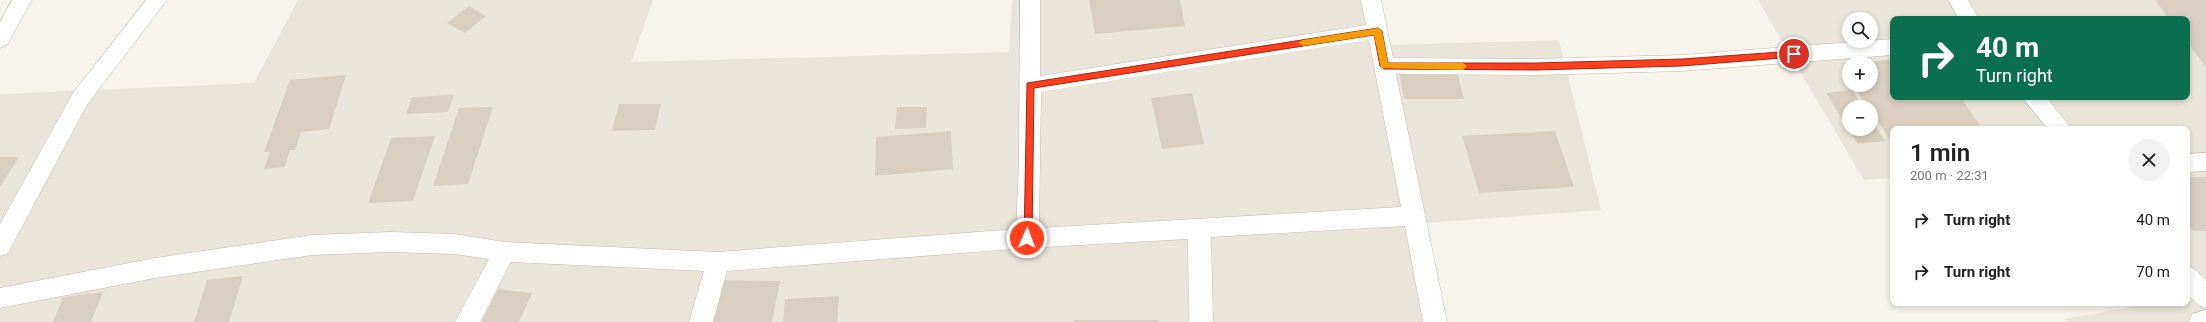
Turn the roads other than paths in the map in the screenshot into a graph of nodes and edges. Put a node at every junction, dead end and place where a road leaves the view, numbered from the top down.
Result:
1 (22, 0) edge
2 (157, 0) edge
3 (1030, 0) edge
4 (1371, 0) edge
5 (1958, 0) edge
6 (1967, 16) edge
7 (1378, 31) junction
8 (0, 40) edge
9 (1890, 47) edge
10 (1384, 66) junction
11 (1030, 86) junction
12 (2036, 100) edge
13 (2058, 126) edge
14 (2206, 162) edge
15 (2190, 163) edge
16 (1415, 216) junction
17 (1199, 228) junction
18 (1027, 238) junction
19 (0, 246) edge
20 (505, 252) junction
21 (718, 262) junction
22 (2190, 279) edge
23 (0, 298) edge
24 (2206, 298) edge
25 (2206, 320) edge
26 (467, 322) edge
27 (701, 322) edge
28 (1201, 322) edge
29 (1434, 322) edge
30 (2201, 322) edge

1 - 8 street
2 - 19 street
3 - 11 street
4 - 7 street
5 - 6 street
7 - 10 street
7 - 11 street
9 - 10 street
10 - 16 street
11 - 18 street
12 - 13 street
14 - 15 street
16 - 17 street
16 - 29 street
17 - 18 street
17 - 28 street
18 - 21 street
20 - 21 street
20 - 23 street
20 - 26 street
21 - 27 street
22 - 24 street
25 - 30 street

